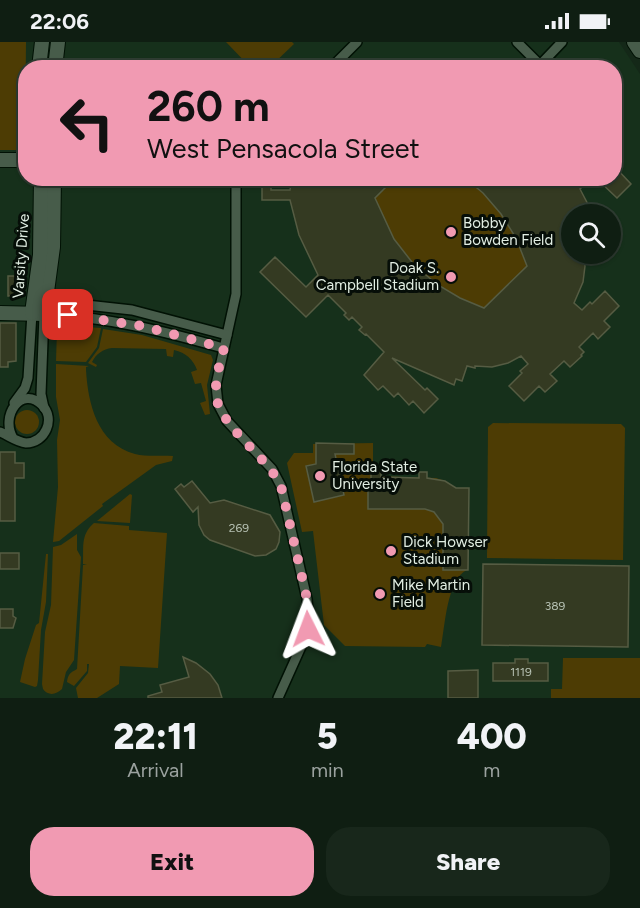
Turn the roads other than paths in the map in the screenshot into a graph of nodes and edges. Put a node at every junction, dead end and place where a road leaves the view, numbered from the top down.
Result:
1 (42, 42) edge
2 (58, 42) edge
3 (357, 42) edge
4 (517, 42) edge
5 (562, 42) edge
6 (634, 42) edge
7 (640, 51) edge
8 (40, 60) edge
9 (56, 60) edge
10 (339, 60) edge
11 (535, 60) edge
12 (545, 60) edge
13 (0, 160) edge
14 (18, 160) edge
15 (41, 186) edge
16 (54, 186) edge
17 (236, 186) edge
18 (39, 307) junction
19 (0, 313) edge
20 (227, 335) junction
21 (224, 348) junction
22 (12, 405) junction
23 (44, 408) junction
24 (0, 412) edge
25 (0, 432) edge
26 (13, 438) junction
27 (278, 698) edge

1 - 8 main road
2 - 9 main road
3 - 10 street
4 - 11 street
5 - 12 street
6 - 7 main road
13 - 14 main road
15 - 18 main road, Varsity Drive
16 - 18 main road, Varsity Drive
17 - 20 street
18 - 19 main road
18 - 20 street
18 - 21 street
18 - 22 street, Varsity Drive
18 - 23 street, Varsity Drive
20 - 21 street
21 - 27 street
22 - 23 street
22 - 24 street
22 - 26 street
23 - 26 street
25 - 26 street

